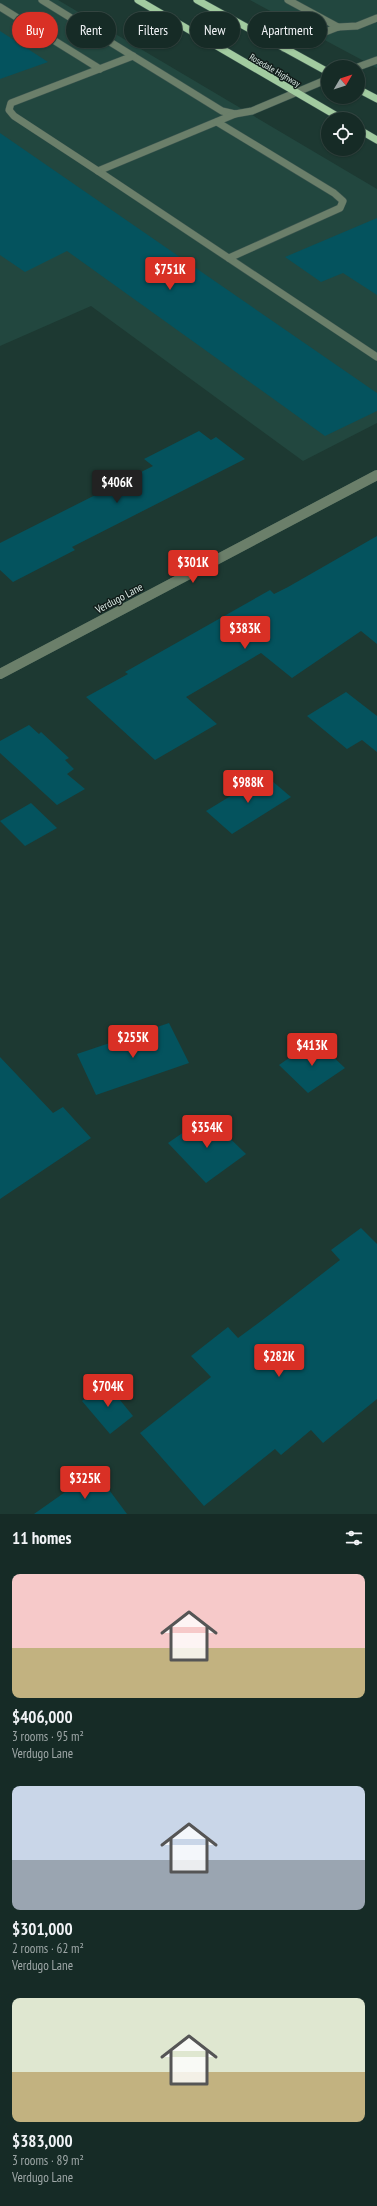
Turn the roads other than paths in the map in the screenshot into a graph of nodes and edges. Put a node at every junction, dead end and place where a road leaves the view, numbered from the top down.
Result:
1 (42, 0) edge
2 (138, 0) edge
3 (197, 0) edge
4 (288, 0) edge
5 (0, 7) edge
6 (377, 18) edge
7 (338, 27) junction
8 (248, 28) edge
9 (327, 31) edge
10 (284, 48) edge
11 (133, 56) junction
12 (377, 60) edge
13 (365, 64) edge
14 (321, 68) edge
15 (100, 69) junction
16 (321, 82) edge
17 (296, 92) junction
18 (365, 93) edge
19 (377, 99) edge
20 (330, 112) edge
21 (235, 114) junction
22 (217, 122) junction
23 (365, 132) edge
24 (377, 140) edge
25 (98, 171) junction
26 (229, 258) junction
27 (377, 357) edge
28 (377, 475) edge
29 (0, 674) edge

1 - 11 street
2 - 17 main road, Rosedale Highway
3 - 8 main road
4 - 7 street
5 - 15 street
6 - 7 street
7 - 9 street
10 - 14 main road
11 - 15 street
11 - 21 street
12 - 13 street
15 - 25 street
16 - 17 street
17 - 20 main road, Rosedale Highway
17 - 21 street
18 - 19 main road
21 - 22 street
22 - 25 street
22 - 26 street
23 - 24 main road
25 - 26 street
26 - 27 street
28 - 29 street, Verdugo Lane

